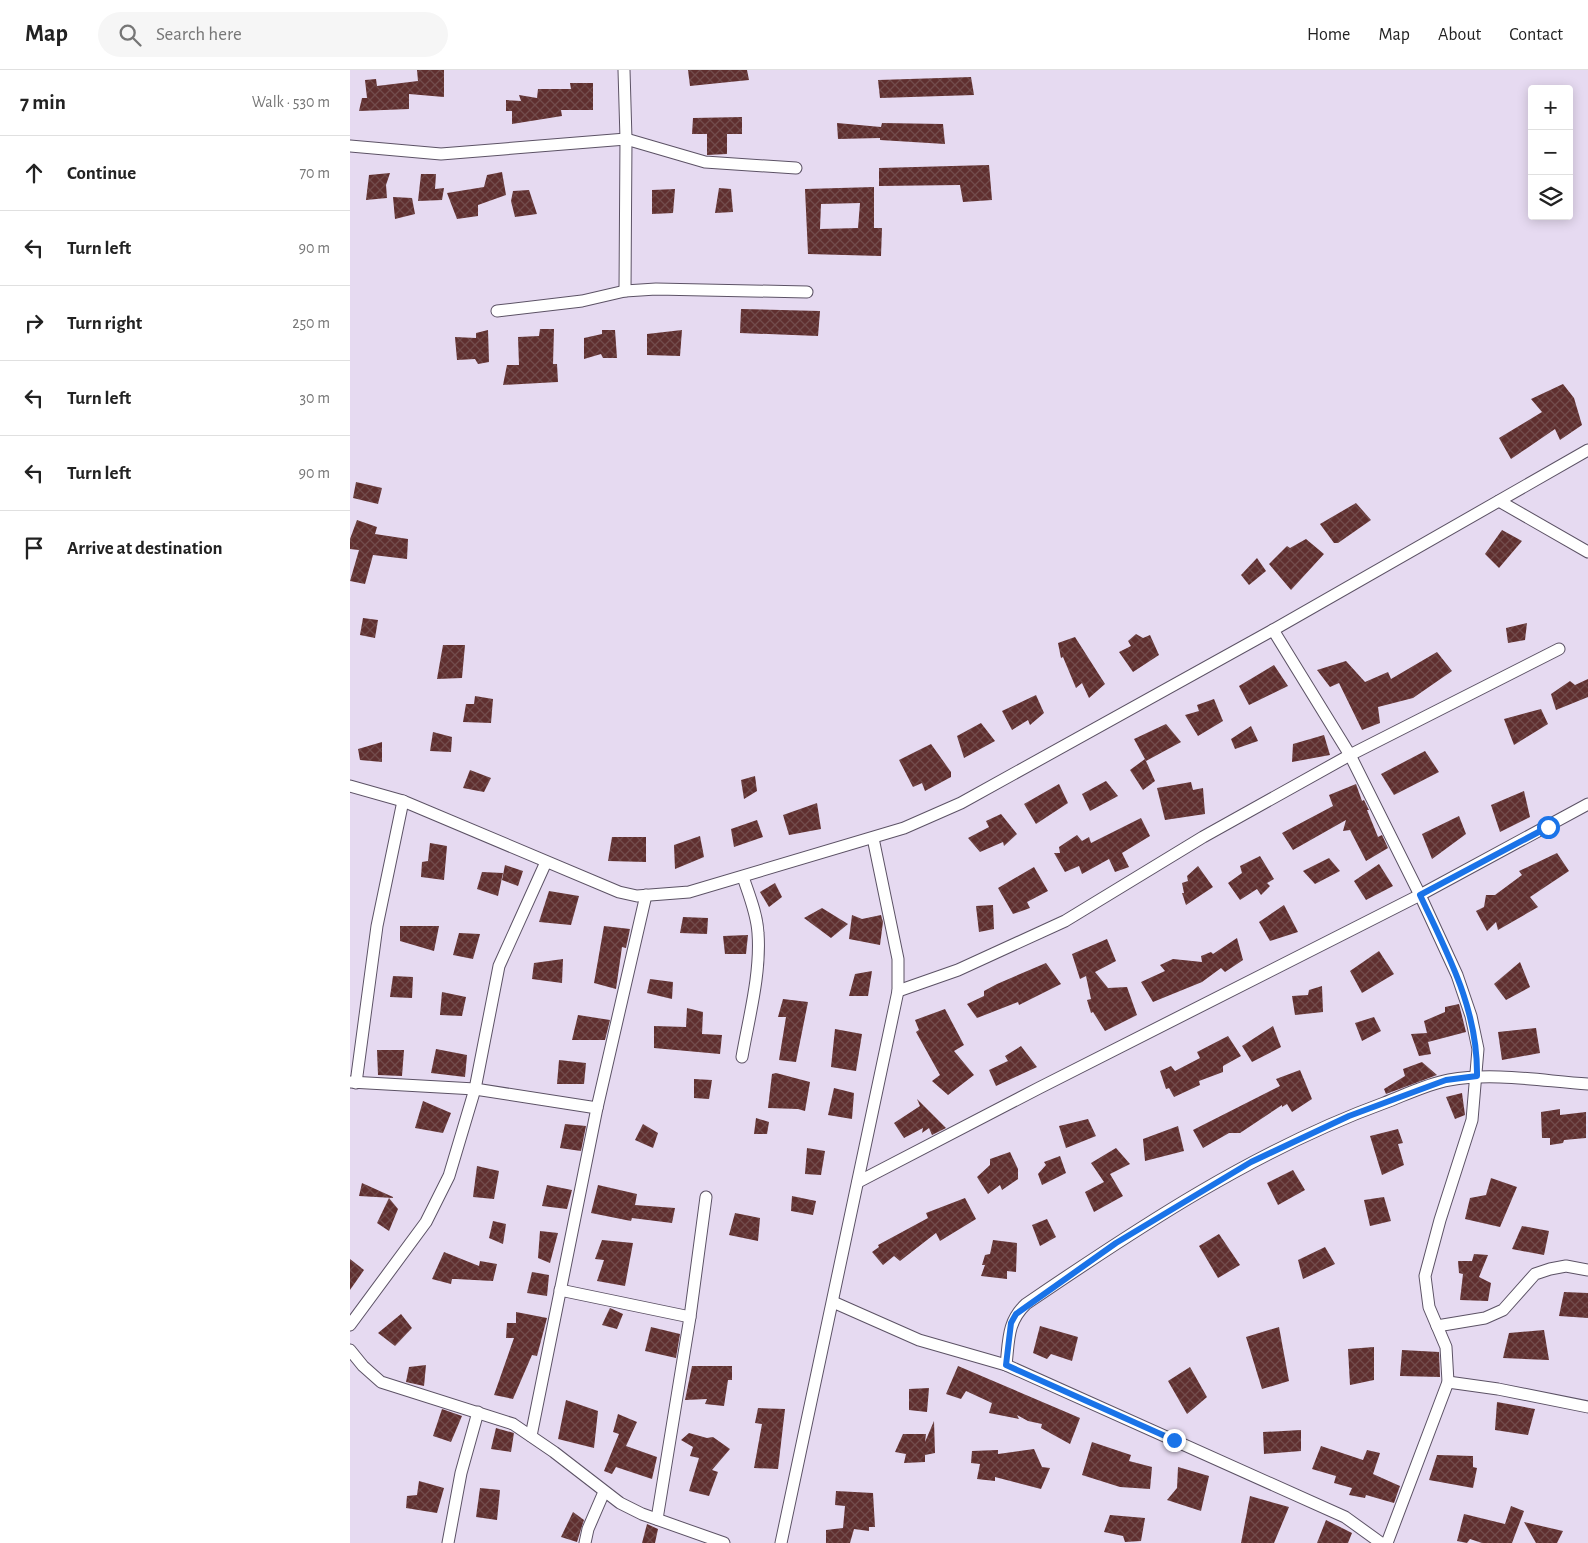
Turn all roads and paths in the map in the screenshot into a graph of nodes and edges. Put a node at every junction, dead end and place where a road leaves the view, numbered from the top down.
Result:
1 (624, 70) edge
2 (626, 139) junction
3 (350, 146) edge
4 (796, 168) dead end
5 (625, 292) junction
6 (807, 292) dead end
7 (497, 311) dead end
8 (1588, 450) edge
9 (1498, 501) junction
10 (1588, 552) edge
11 (1273, 630) junction
12 (1559, 649) dead end
13 (1350, 754) junction
14 (350, 786) edge
15 (403, 801) junction
16 (1588, 804) edge
17 (873, 838) junction
18 (546, 862) junction
19 (743, 876) junction
20 (646, 895) junction
21 (1420, 895) junction
22 (898, 991) junction
23 (742, 1057) dead end
24 (1477, 1076) junction
25 (353, 1082) edge
26 (1588, 1084) edge
27 (475, 1089) junction
28 (597, 1108) junction
29 (858, 1182) junction
30 (706, 1197) dead end
31 (1588, 1270) edge
32 (560, 1290) junction
33 (833, 1302) junction
34 (690, 1317) junction
35 (350, 1325) edge
36 (1437, 1326) junction
37 (350, 1350) edge
38 (1006, 1365) junction
39 (1448, 1382) junction
40 (1588, 1407) edge
41 (478, 1412) junction
42 (531, 1436) junction
43 (604, 1492) junction
44 (658, 1519) junction
45 (716, 1541) edge
46 (448, 1543) edge
47 (585, 1543) edge
48 (781, 1543) edge
49 (1381, 1543) edge
50 (1387, 1543) edge

1 - 2 street
2 - 3 street
2 - 4 street
2 - 5 street
5 - 6 street
5 - 7 street
8 - 9 street
9 - 10 street
9 - 11 street
11 - 13 street
11 - 17 street
12 - 13 street
13 - 21 street
13 - 22 street
14 - 15 street
15 - 18 street
15 - 25 street
16 - 21 street
17 - 19 street
17 - 22 street
18 - 20 street
18 - 27 street
19 - 20 street
19 - 23 street
20 - 28 street
21 - 24 street
21 - 29 street
22 - 29 street
24 - 26 street
24 - 36 street
24 - 38 street
25 - 27 street
27 - 28 street
27 - 35 street
28 - 32 street
29 - 33 street
30 - 34 street
31 - 36 street
32 - 34 street
32 - 42 street
33 - 38 street
33 - 48 street
34 - 44 street
36 - 39 street
37 - 41 street
38 - 49 street
39 - 40 street
39 - 50 street
41 - 42 street
41 - 46 street
42 - 43 street
43 - 44 street
43 - 47 street
44 - 45 street

